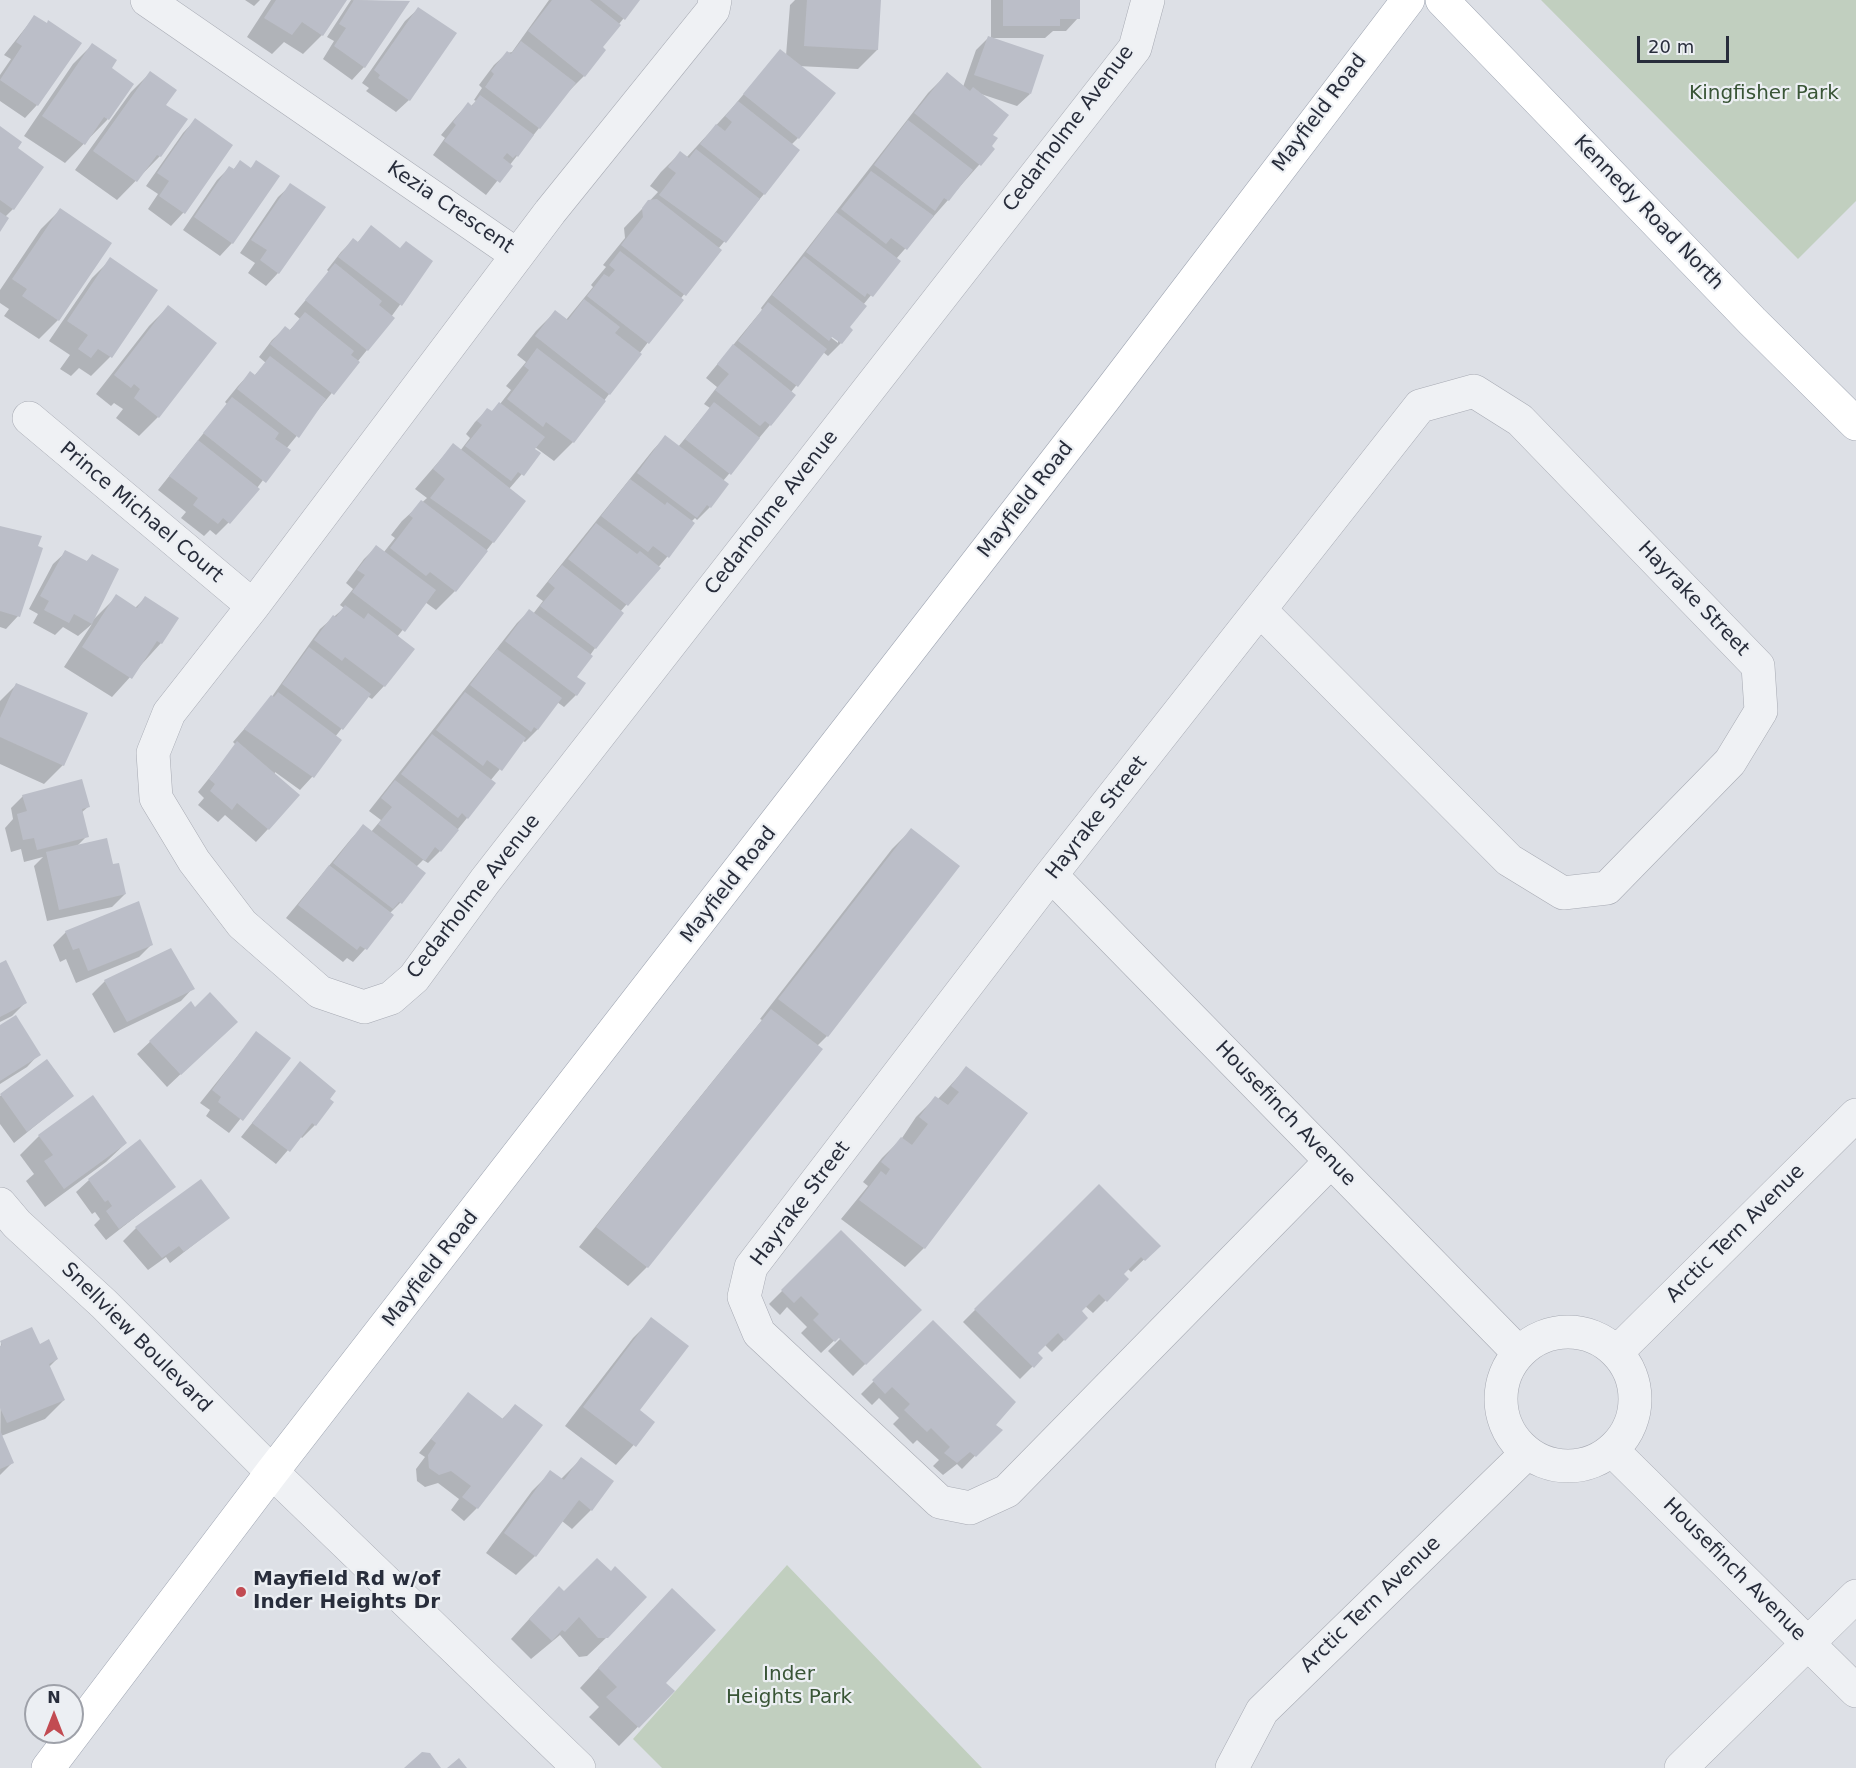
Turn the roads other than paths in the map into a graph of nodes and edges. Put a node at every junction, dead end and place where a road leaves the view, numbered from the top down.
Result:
1 (147, 0) edge
2 (715, 0) edge
3 (1148, 0) edge
4 (1408, 0) edge
5 (1442, 0) edge
6 (517, 255) junction
7 (29, 418) dead end
8 (1856, 424) edge
9 (253, 606) junction
10 (1261, 611) junction
11 (1051, 875) junction
12 (1856, 1115) edge
13 (1331, 1161) junction
14 (6, 1223) edge
15 (1617, 1352) junction
16 (1519, 1353) junction
17 (1612, 1450) junction
18 (1527, 1453) junction
19 (272, 1472) junction
20 (1856, 1596) edge
21 (1808, 1643) junction
22 (1856, 1691) edge
23 (48, 1768) edge
24 (579, 1768) edge
25 (1232, 1768) edge
26 (1681, 1768) edge

1 - 6 street, Kezia Crescent
2 - 6 street, Kezia Crescent
3 - 9 street, Cedarholme Avenue
4 - 19 main road, Mayfield Road
5 - 8 main road, Kennedy Road North
6 - 9 street, Cedarholme Avenue
7 - 9 street, Prince Michael Court
10 - 10 street, Hayrake Street
10 - 11 street, Hayrake Street
11 - 13 street, Housefinch Avenue
11 - 13 street, Hayrake Street
12 - 15 street, Arctic Tern Avenue
13 - 16 street, Housefinch Avenue
14 - 19 street, Snellview Boulevard
15 - 16 street
15 - 17 street
16 - 18 street
17 - 18 street
17 - 21 street, Housefinch Avenue
18 - 25 street, Arctic Tern Avenue
19 - 23 main road, Mayfield Road
19 - 24 street, Snellview Boulevard
20 - 21 street
21 - 22 street, Housefinch Avenue
21 - 26 street

